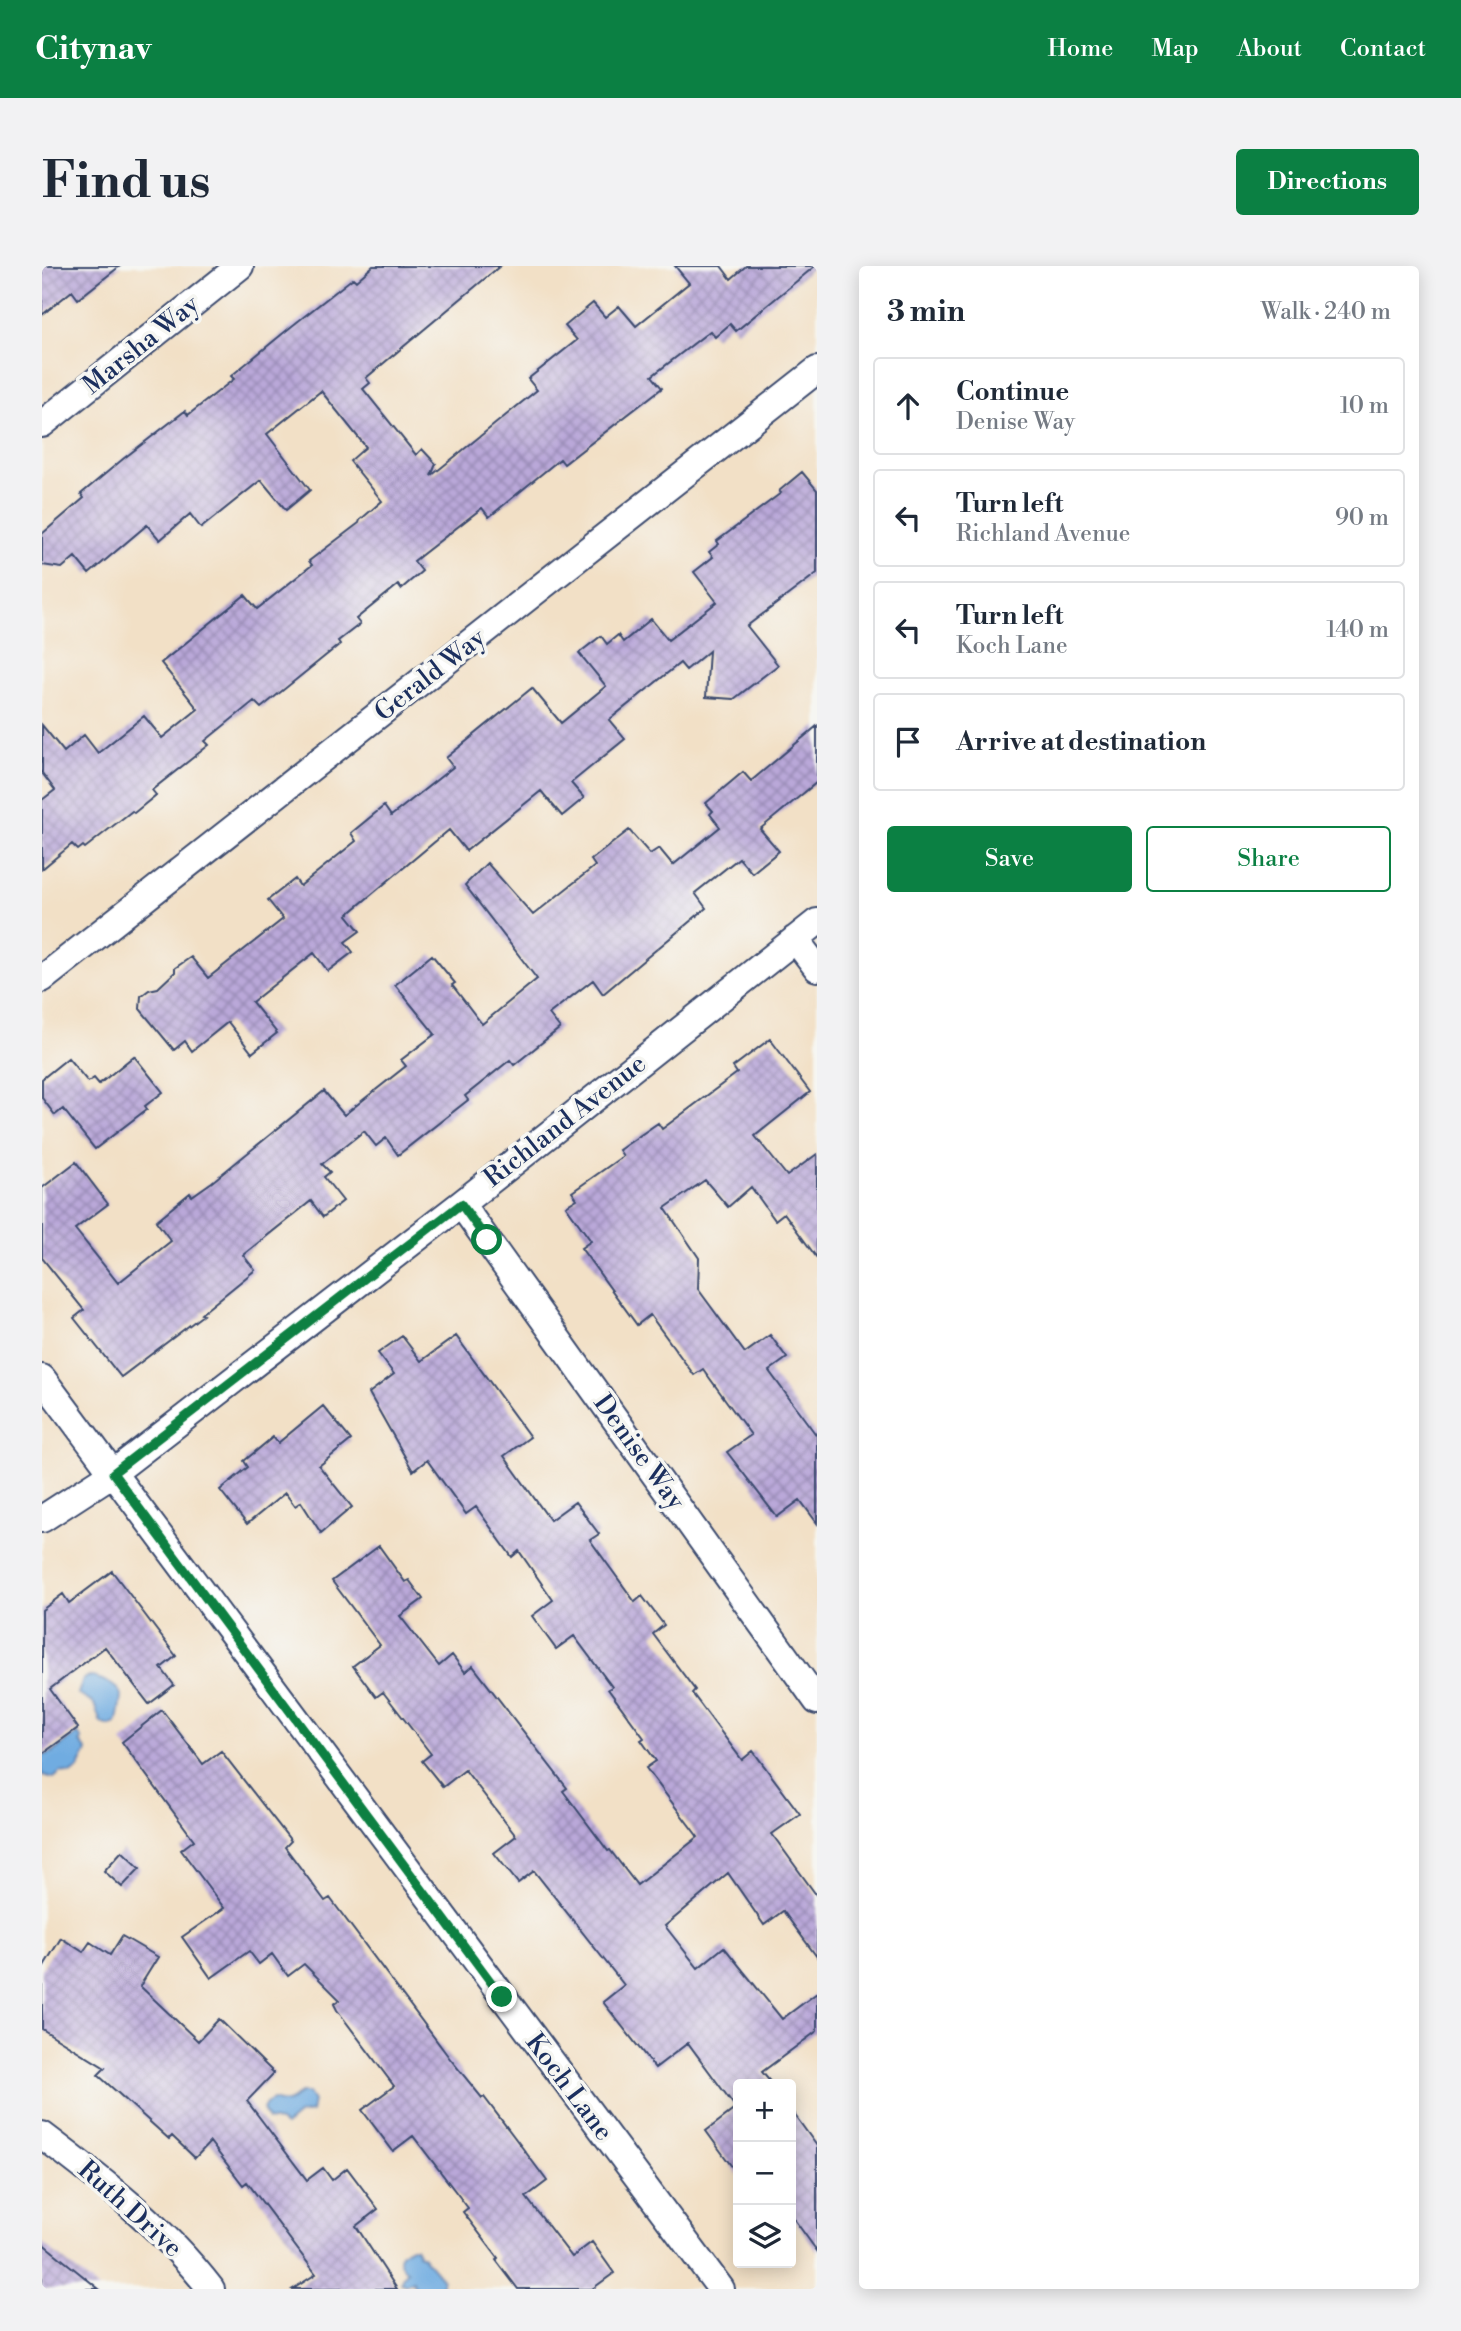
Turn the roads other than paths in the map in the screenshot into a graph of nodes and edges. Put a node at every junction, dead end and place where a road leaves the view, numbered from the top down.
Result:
1 (240, 266) edge
2 (817, 370) edge
3 (42, 424) edge
4 (817, 922) edge
5 (795, 939) junction
6 (817, 968) edge
7 (42, 979) edge
8 (461, 1204) junction
9 (42, 1378) edge
10 (113, 1473) junction
11 (42, 1519) edge
12 (817, 1701) edge
13 (42, 2134) edge
14 (211, 2289) edge
15 (720, 2289) edge

1 - 3 street, Marsha Way
2 - 7 street, Gerald Way
4 - 5 street, Richland Avenue
5 - 6 street
5 - 8 street, Richland Avenue
8 - 10 street, Richland Avenue
8 - 12 street, Denise Way
9 - 10 street, Koch Lane
10 - 11 street, Richland Avenue
10 - 15 street, Koch Lane
13 - 14 street, Ruth Drive

